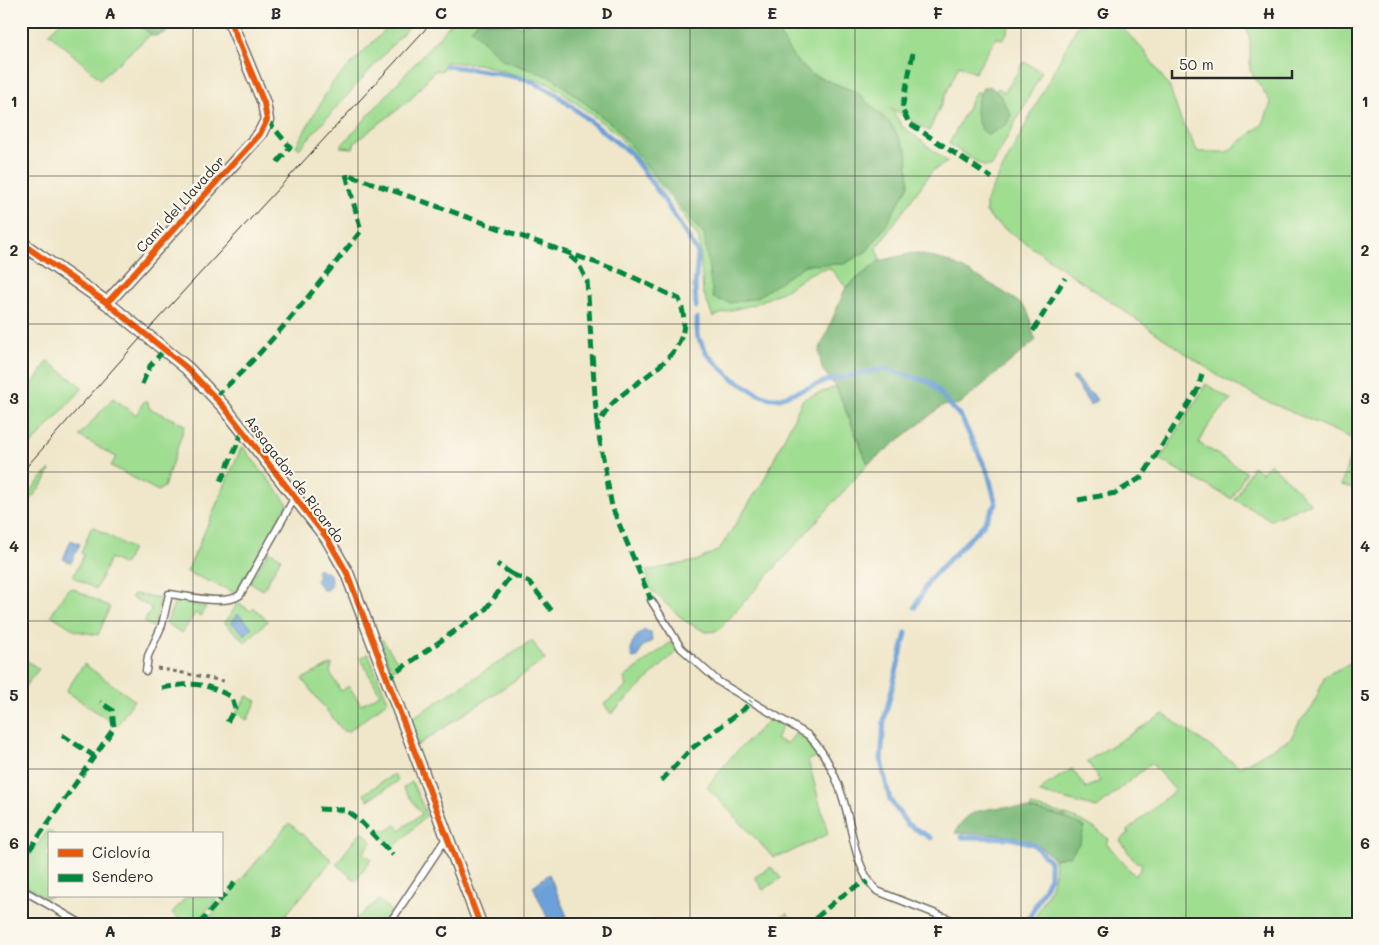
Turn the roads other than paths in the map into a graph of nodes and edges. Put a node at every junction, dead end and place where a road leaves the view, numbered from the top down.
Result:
1 (230, 21) edge
2 (21, 243) edge
3 (107, 302) junction
4 (295, 498) junction
5 (651, 600) dead end
6 (146, 668) road end
7 (447, 836) junction
8 (21, 889) edge
9 (82, 924) edge
10 (389, 924) edge
11 (480, 924) edge
12 (962, 924) edge

1 - 3 street, Camí del Llavador
2 - 3 street, Assagador de Ricardo
3 - 4 street, Assagador de Ricardo
4 - 6 lane
4 - 7 street, Assagador de Ricardo
5 - 12 lane
7 - 10 lane
7 - 11 street, Assagador de Ricardo
8 - 9 lane

